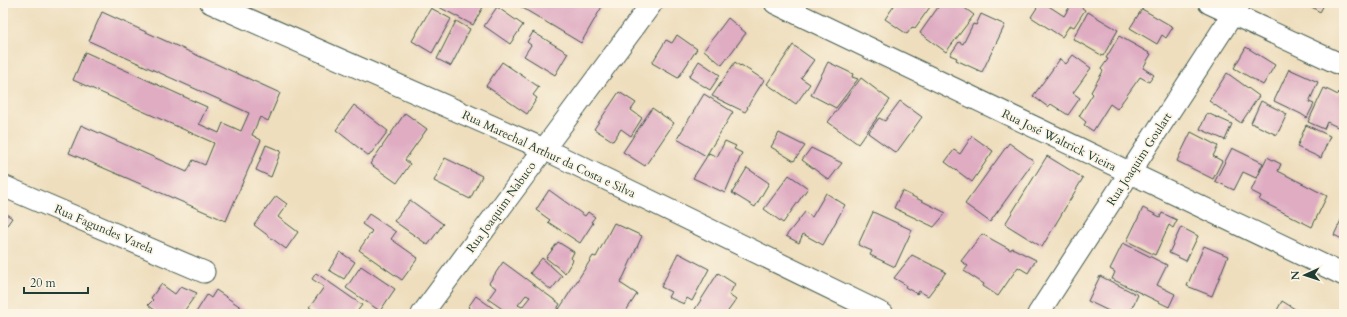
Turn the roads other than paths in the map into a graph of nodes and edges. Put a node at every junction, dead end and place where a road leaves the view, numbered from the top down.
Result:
1 (211, 3) edge
2 (652, 3) edge
3 (775, 3) edge
4 (1209, 3) edge
5 (1237, 9) edge
6 (1344, 66) edge
7 (544, 149) junction
8 (1130, 174) junction
9 (3, 186) edge
10 (204, 272) dead end
11 (1344, 275) edge
12 (422, 314) edge
13 (883, 314) edge
14 (1038, 314) edge

1 - 7 street, Rua Marechal Arthur da Costa e Silva
2 - 7 street, Rua Joaquim Nabuco
3 - 8 street, Rua José Waltrick Vieira
4 - 5 street
5 - 6 street
5 - 8 street, Rua Joaquim Goulart
7 - 12 street, Rua Joaquim Nabuco
7 - 13 street, Rua Marechal Arthur da Costa e Silva
8 - 11 street, Rua José Waltrick Vieira
8 - 14 street, Rua Joaquim Goulart
9 - 10 street, Rua Fagundes Varela

